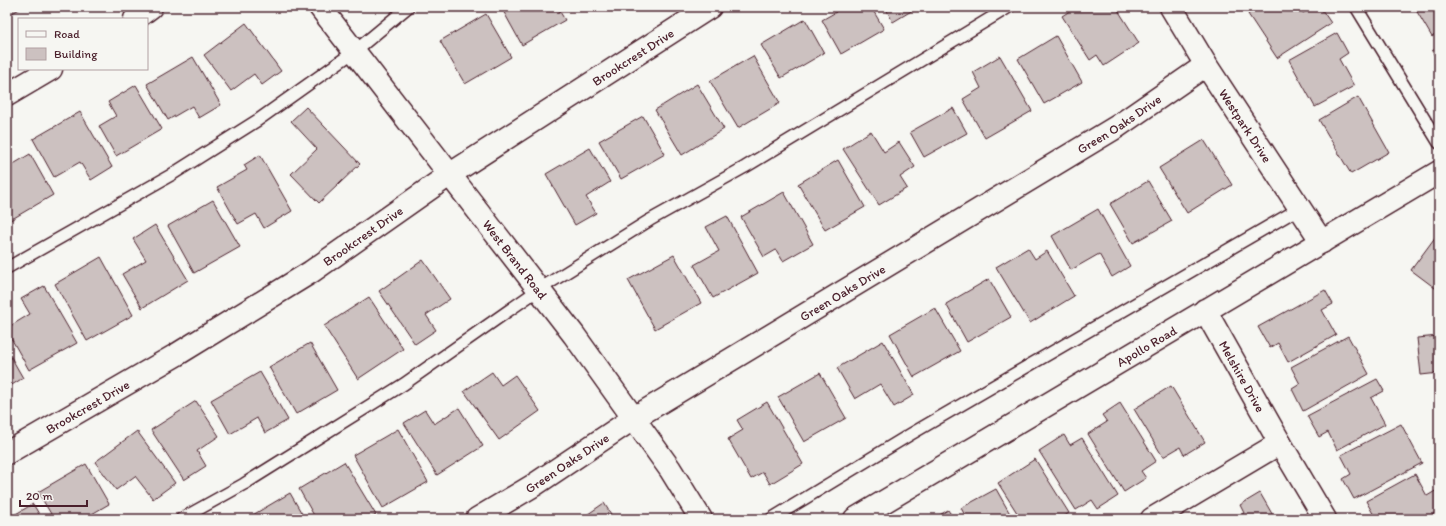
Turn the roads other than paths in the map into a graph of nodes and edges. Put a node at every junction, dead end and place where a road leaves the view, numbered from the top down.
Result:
1 (151, 7) edge
2 (320, 7) edge
3 (408, 7) edge
4 (710, 7) edge
5 (1009, 7) edge
6 (1171, 7) edge
7 (1356, 7) edge
8 (136, 18) edge
9 (355, 51) junction
10 (1206, 65) junction
11 (49, 70) edge
12 (7, 95) edge
13 (1439, 143) edge
14 (1439, 172) edge
15 (449, 175) junction
16 (1300, 208) junction
17 (1322, 242) junction
18 (7, 268) edge
19 (538, 290) junction
20 (1205, 310) junction
21 (634, 418) junction
22 (1280, 443) junction
23 (7, 453) edge
24 (181, 519) edge
25 (477, 519) edge
26 (701, 519) edge
27 (771, 519) edge
28 (855, 519) edge
29 (1152, 519) edge
30 (1325, 519) edge

1 - 8 street
2 - 9 street, West Brand Road
3 - 9 lane
4 - 15 street, Brookcrest Drive
5 - 19 lane
6 - 10 street, Westpark Drive
7 - 13 lane
9 - 15 street, West Brand Road
9 - 18 lane
10 - 16 street, Westpark Drive
10 - 21 street, Green Oaks Drive
11 - 12 street
14 - 17 street, Apollo Road
15 - 19 street, West Brand Road
15 - 23 street, Brookcrest Drive
16 - 17 street, Westpark Drive
16 - 27 lane
17 - 20 street, Apollo Road
19 - 21 street, West Brand Road
19 - 24 lane
20 - 22 street, Melshire Drive
20 - 28 street, Apollo Road
21 - 25 street, Green Oaks Drive
21 - 26 street, West Brand Road
22 - 29 street
22 - 30 street, Melshire Drive

